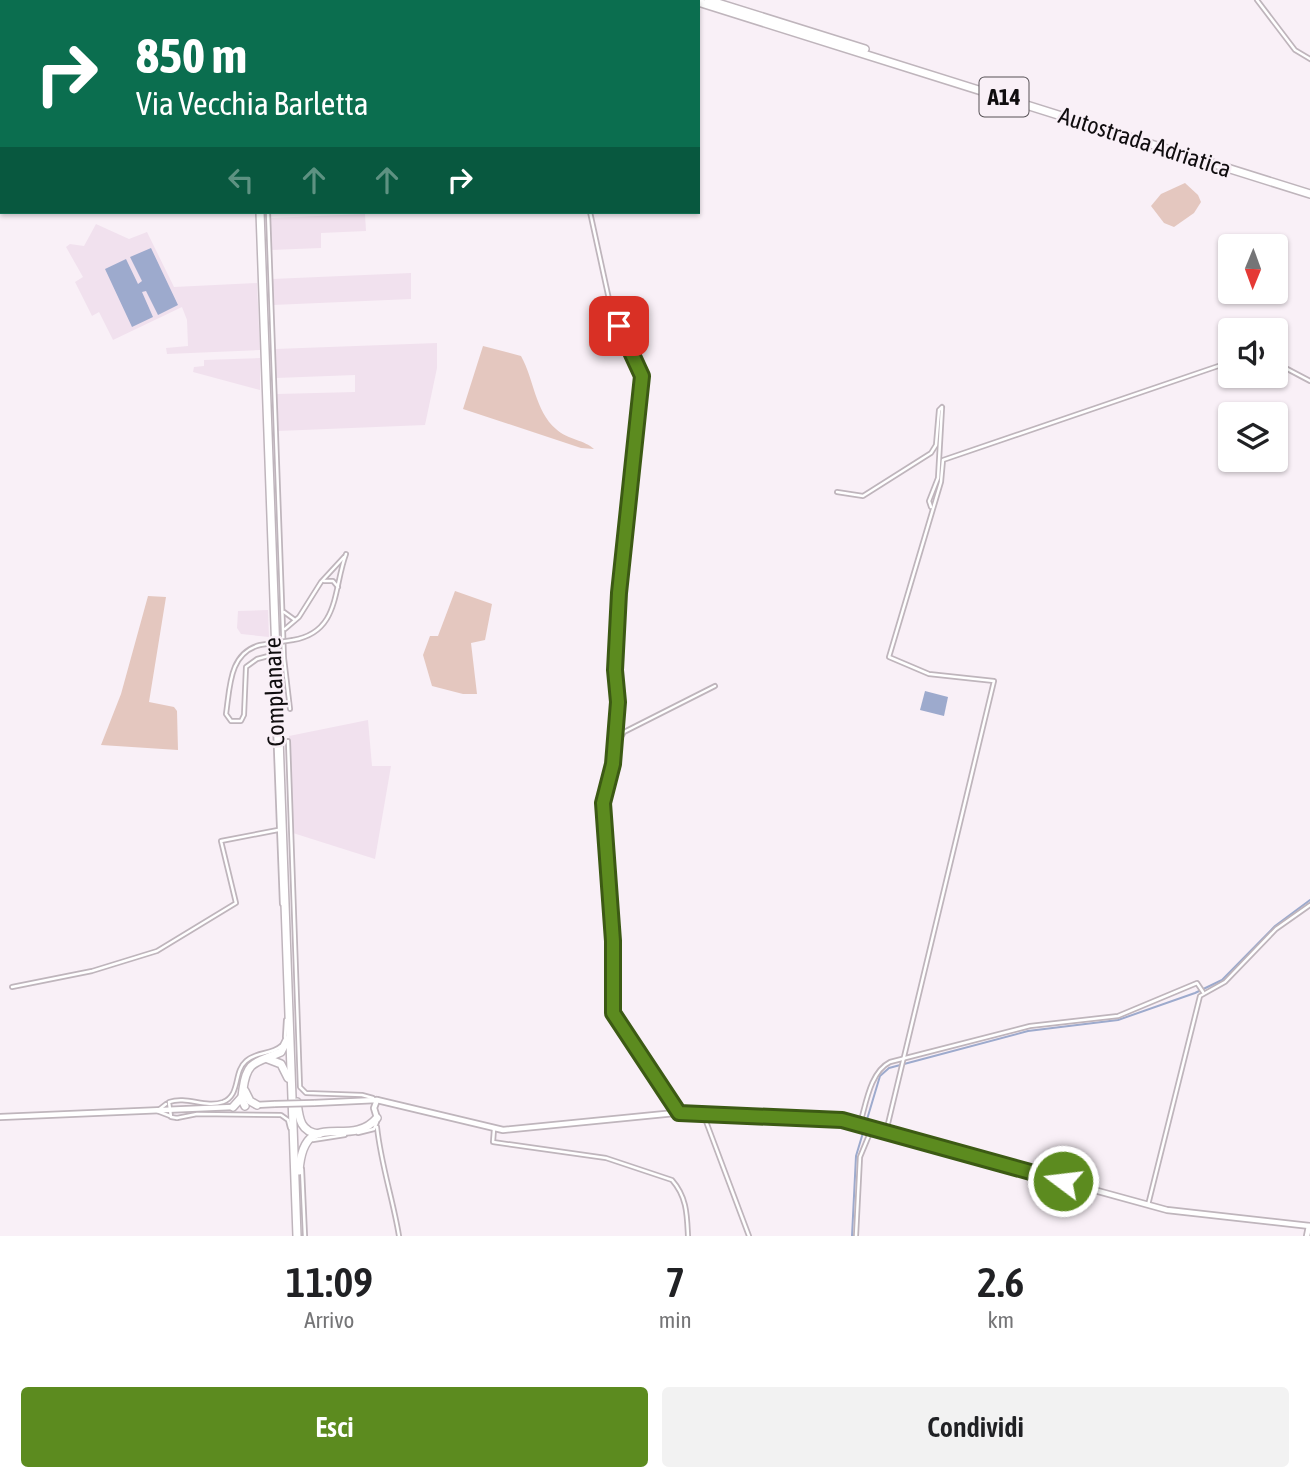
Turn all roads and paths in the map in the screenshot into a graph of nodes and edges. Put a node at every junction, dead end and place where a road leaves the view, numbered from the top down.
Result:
1 (708, 0) edge
2 (1257, 0) edge
3 (700, 3) edge
4 (1310, 59) edge
5 (1310, 191) edge
6 (262, 214) edge
7 (262, 214) edge
8 (262, 214) edge
9 (262, 214) edge
10 (590, 214) edge
11 (1218, 366) edge
12 (1288, 369) edge
13 (1310, 381) edge
14 (837, 492) dead end
15 (931, 507) junction
16 (332, 569) junction
17 (338, 575) junction
18 (321, 583) junction
19 (338, 587) junction
20 (282, 609) junction
21 (295, 620) junction
22 (283, 622) junction
23 (284, 634) junction
24 (272, 655) junction
25 (715, 686) dead end
26 (290, 709) dead end
27 (288, 741) dead end
28 (605, 792) junction
29 (278, 830) junction
30 (1310, 905) edge
31 (12, 987) dead end
32 (1202, 991) junction
33 (289, 1012) junction
34 (264, 1058) junction
35 (903, 1059) junction
36 (292, 1091) junction
37 (244, 1100) junction
38 (366, 1100) junction
39 (377, 1100) junction
40 (187, 1101) junction
41 (169, 1102) junction
42 (296, 1102) junction
43 (387, 1102) junction
44 (257, 1105) joint
45 (181, 1107) junction
46 (233, 1107) joint
47 (377, 1108) junction
48 (157, 1111) junction
49 (679, 1113) junction
50 (171, 1114) junction
51 (704, 1116) junction
52 (0, 1118) edge
53 (377, 1119) junction
54 (866, 1126) junction
55 (494, 1129) junction
56 (886, 1132) junction
57 (319, 1134) junction
58 (299, 1171) junction
59 (1148, 1205) junction
60 (1309, 1226) edge
61 (299, 1236) edge
62 (399, 1236) edge
63 (688, 1236) edge
64 (749, 1236) edge
65 (856, 1236) edge
66 (1307, 1236) edge

1 - 5 highway, Autostrada Adriatica / A14
2 - 4 street
3 - 5 highway, Autostrada Adriatica / A14
6 - 20 street, Complanare
7 - 24 street, Complanare
8 - 33 highway
9 - 42 highway
10 - 28 street
11 - 15 street
12 - 13 street
14 - 15 street
15 - 35 street
16 - 17 street
16 - 17 street
16 - 18 street
16 - 19 street
17 - 19 street
18 - 19 street
18 - 21 street
19 - 24 street, bridge
20 - 21 street
20 - 22 street, Complanare
21 - 22 street
21 - 23 street
22 - 23 street, Complanare
23 - 26 street, Complanare
24 - 29 street, Complanare
25 - 28 street
27 - 39 street, Complanare
28 - 49 street
29 - 31 street
29 - 40 street, Complanare
30 - 32 street
32 - 35 street
32 - 59 street
33 - 34 highway
33 - 36 highway
34 - 36 highway
34 - 37 highway
35 - 54 street
35 - 56 street
36 - 61 highway
37 - 44 highway
37 - 46 highway
38 - 39 street
38 - 44 street, bridge
38 - 47 street
39 - 43 street
39 - 47 street
40 - 41 street, Complanare
40 - 45 street, Complanare
41 - 48 street
41 - 50 street
42 - 57 highway
42 - 58 highway
43 - 47 street
43 - 55 street
45 - 46 street
45 - 50 street
47 - 53 street
48 - 50 street
48 - 52 street
49 - 51 street
49 - 55 street
50 - 61 street
51 - 54 street
51 - 64 street
53 - 57 highway
53 - 61 street
53 - 62 street
54 - 56 street
54 - 65 street
55 - 63 street
56 - 59 street
57 - 58 highway
58 - 61 highway
59 - 60 street
60 - 66 street

